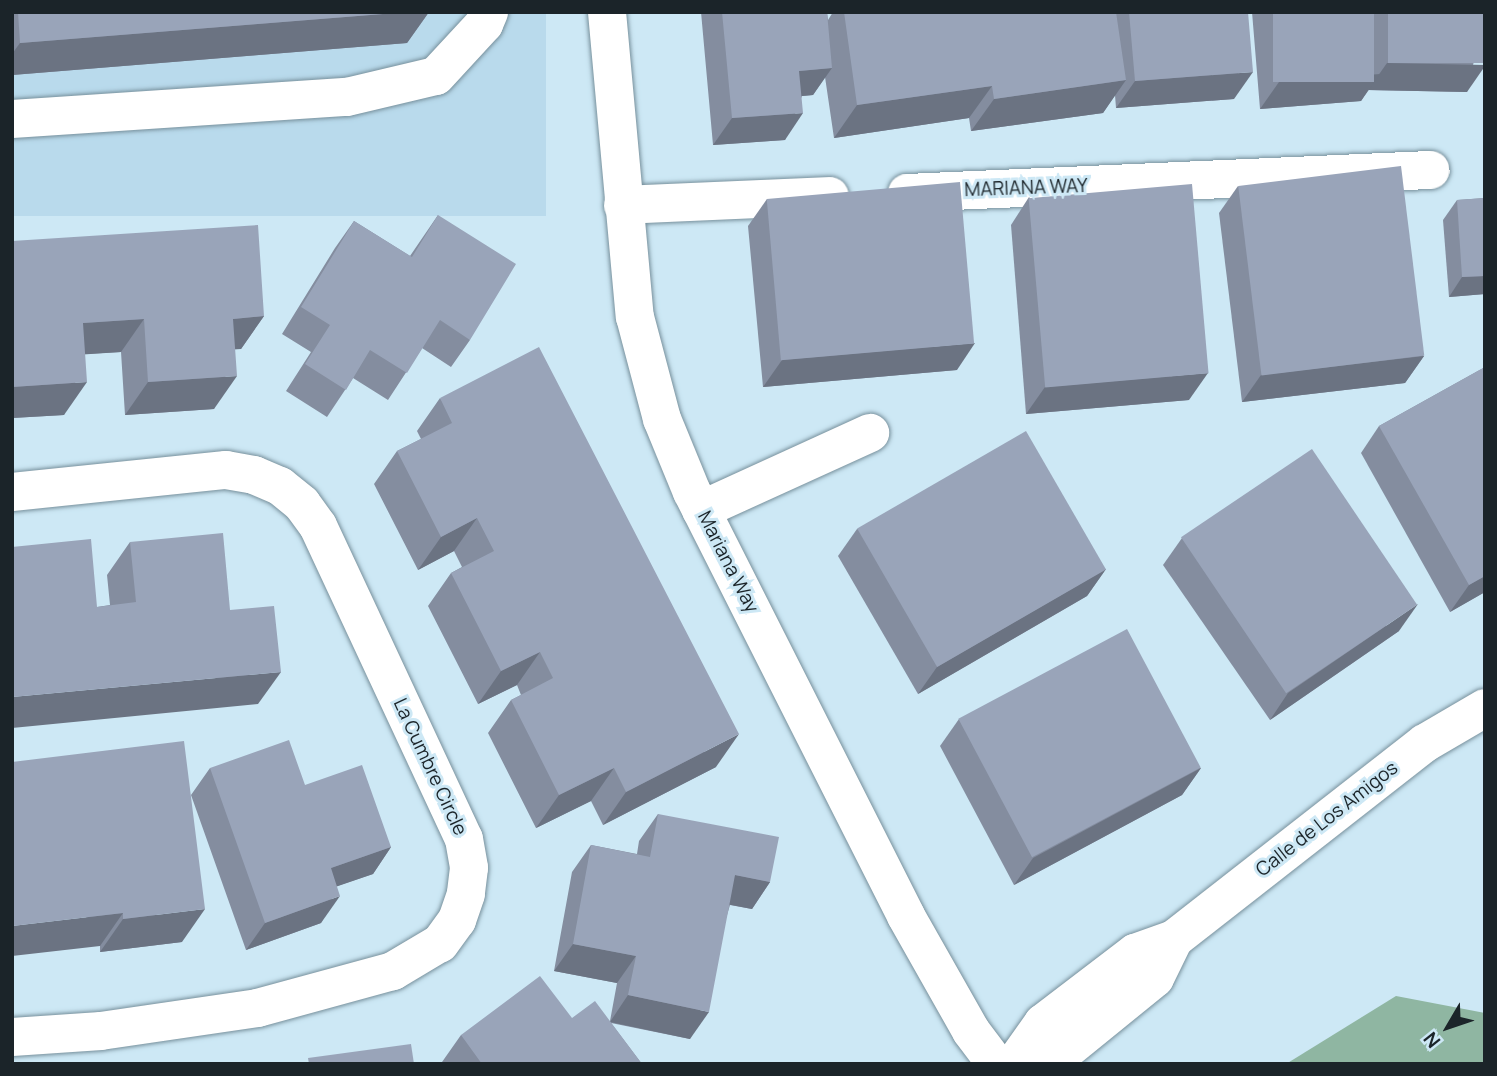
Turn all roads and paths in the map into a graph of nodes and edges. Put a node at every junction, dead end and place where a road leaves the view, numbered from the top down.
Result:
1 (489, 12) edge
2 (607, 12) edge
3 (12, 119) edge
4 (1430, 170) dead end
5 (624, 205) junction
6 (870, 433) dead end
7 (12, 492) edge
8 (701, 510) junction
9 (1485, 708) edge
10 (1174, 939) junction
11 (12, 1037) edge
12 (996, 1064) edge
13 (1014, 1064) edge
14 (1035, 1064) edge

1 - 3 street
2 - 5 street, Mariana Way
4 - 5 street, MARIANA WAY
5 - 8 street, Mariana Way
6 - 8 street
7 - 11 street, La Cumbre Circle
8 - 12 street, Mariana Way
9 - 10 street, Calle de Los Amigos
10 - 13 street, Calle de Los Amigos
10 - 14 street, Calle de Los Amigos

